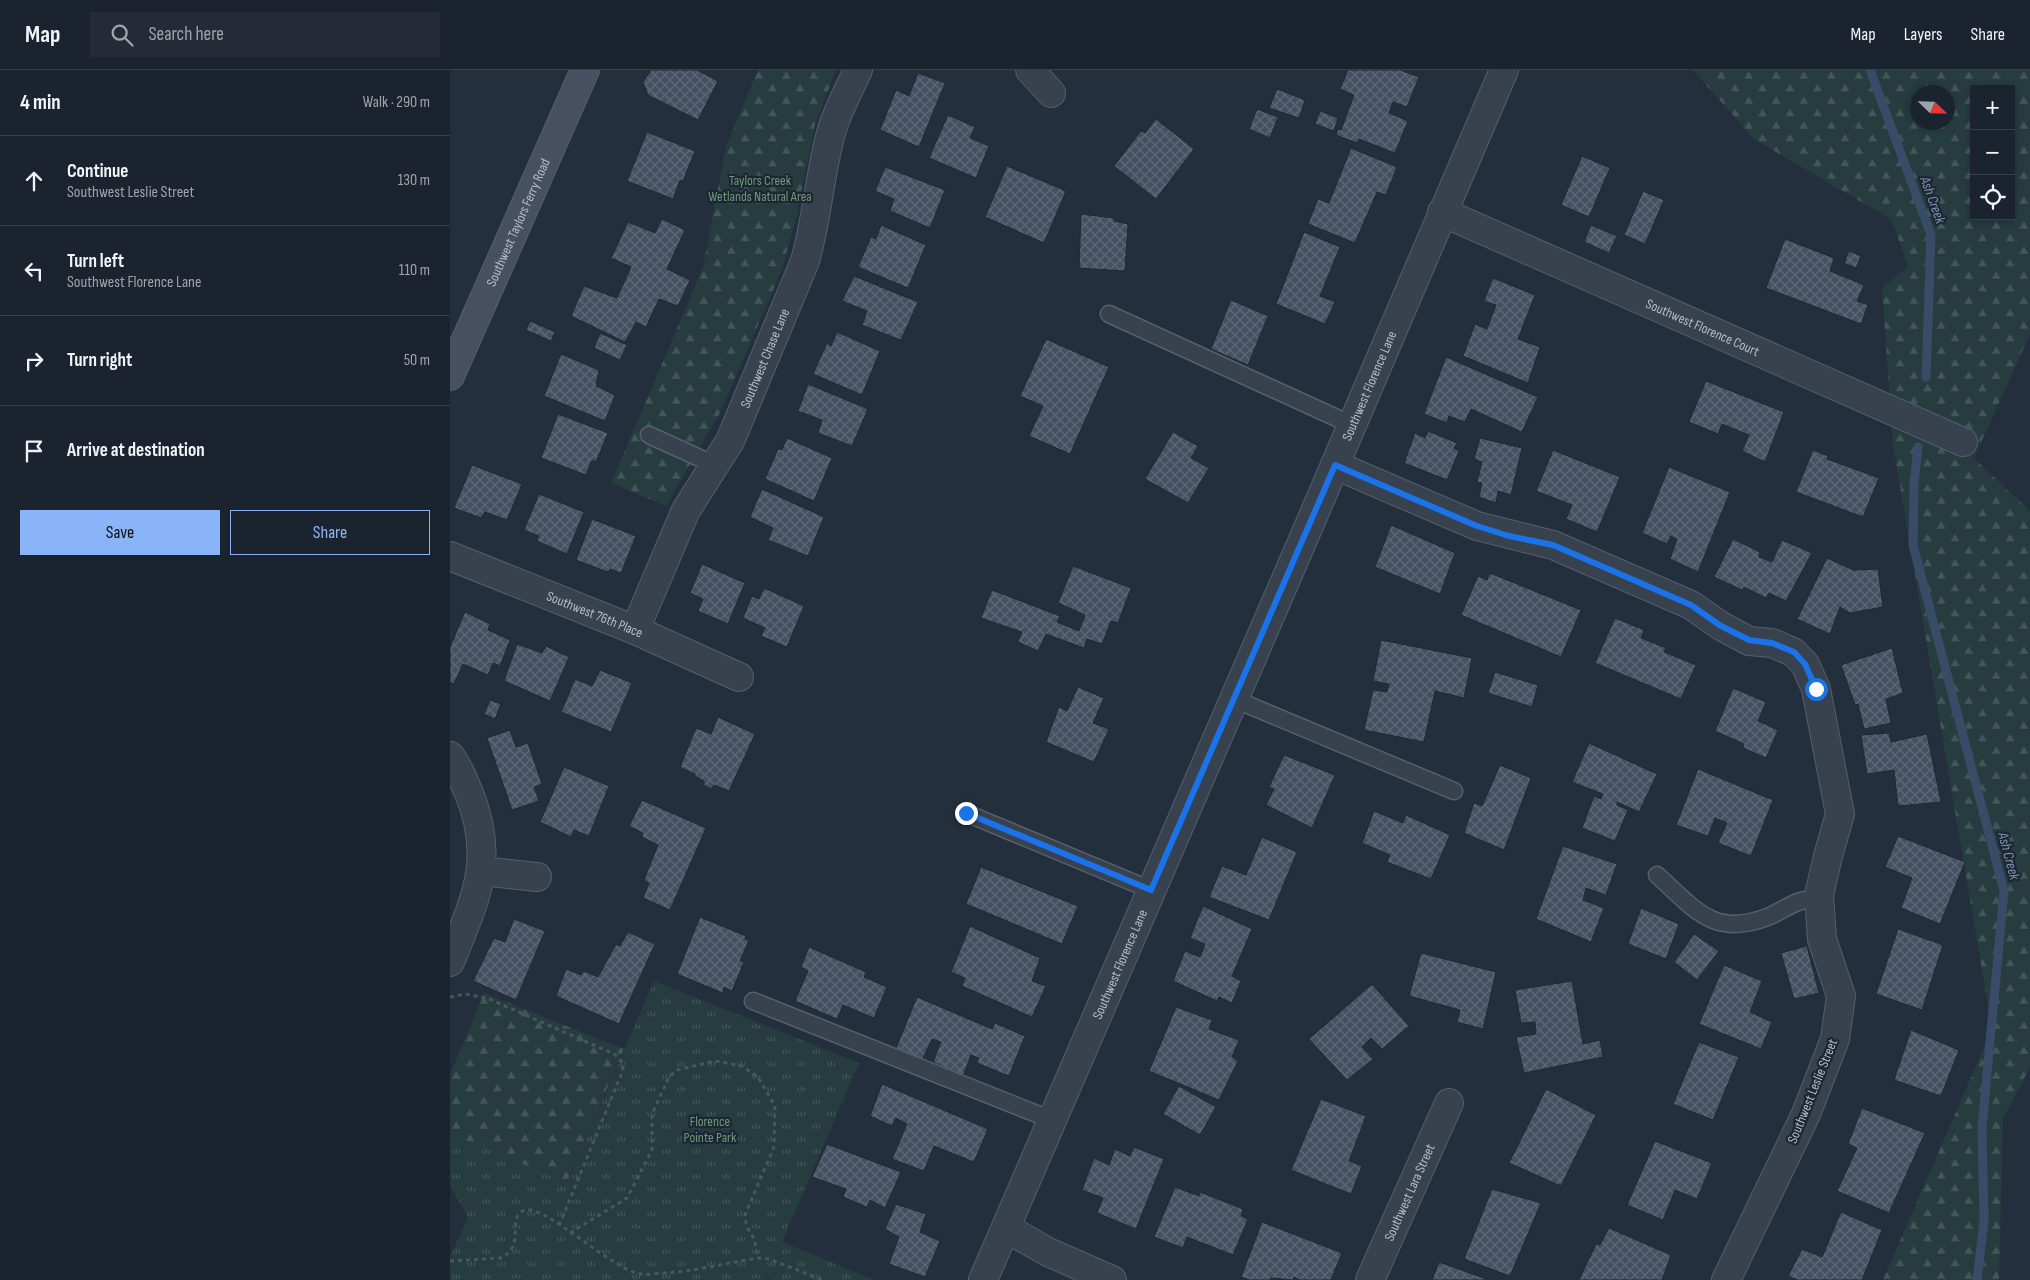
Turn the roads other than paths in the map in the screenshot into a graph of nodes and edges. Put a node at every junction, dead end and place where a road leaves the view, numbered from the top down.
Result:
1 (585, 70) edge
2 (858, 70) edge
3 (1030, 70) edge
4 (1504, 70) edge
5 (1051, 94) dead end
6 (1442, 212) junction
7 (1108, 314) dead end
8 (450, 376) edge
9 (1352, 425) junction
10 (649, 435) dead end
11 (1964, 442) dead end
12 (715, 465) junction
13 (1335, 465) junction
14 (450, 556) edge
15 (634, 630) junction
16 (739, 677) dead end
17 (1234, 698) junction
18 (450, 756) edge
19 (1454, 792) dead end
20 (966, 813) dead end
21 (481, 871) junction
22 (1657, 875) dead end
23 (537, 877) dead end
24 (1151, 890) junction
25 (1820, 898) junction
26 (450, 962) edge
27 (753, 1001) dead end
28 (1449, 1103) dead end
29 (1052, 1120) junction
30 (1006, 1228) junction
31 (983, 1280) edge
32 (1112, 1280) edge
33 (1370, 1280) edge
34 (1726, 1280) edge

1 - 8 street, Southwest Taylors Ferry Road
2 - 12 street, Southwest Chase Lane
3 - 5 street
4 - 6 street, Southwest Florence Lane
6 - 9 street, Southwest Florence Lane
6 - 11 street, Southwest Florence Court
7 - 9 lane
9 - 13 street, Southwest Florence Lane
10 - 12 lane
12 - 15 street, Southwest Chase Lane
13 - 17 street, Southwest Florence Lane
13 - 25 street, Southwest Leslie Street
14 - 15 street, Southwest 76th Place
15 - 16 street, Southwest 76th Place
17 - 19 lane
17 - 24 street, Southwest Florence Lane
18 - 21 street
20 - 24 lane
21 - 23 street
21 - 26 street
22 - 25 lane
24 - 29 street, Southwest Florence Lane
25 - 34 street, Southwest Leslie Street
27 - 29 lane
28 - 33 street, Southwest Lara Street
29 - 30 street, Southwest Florence Lane
30 - 31 street, Southwest Florence Lane
30 - 32 street

